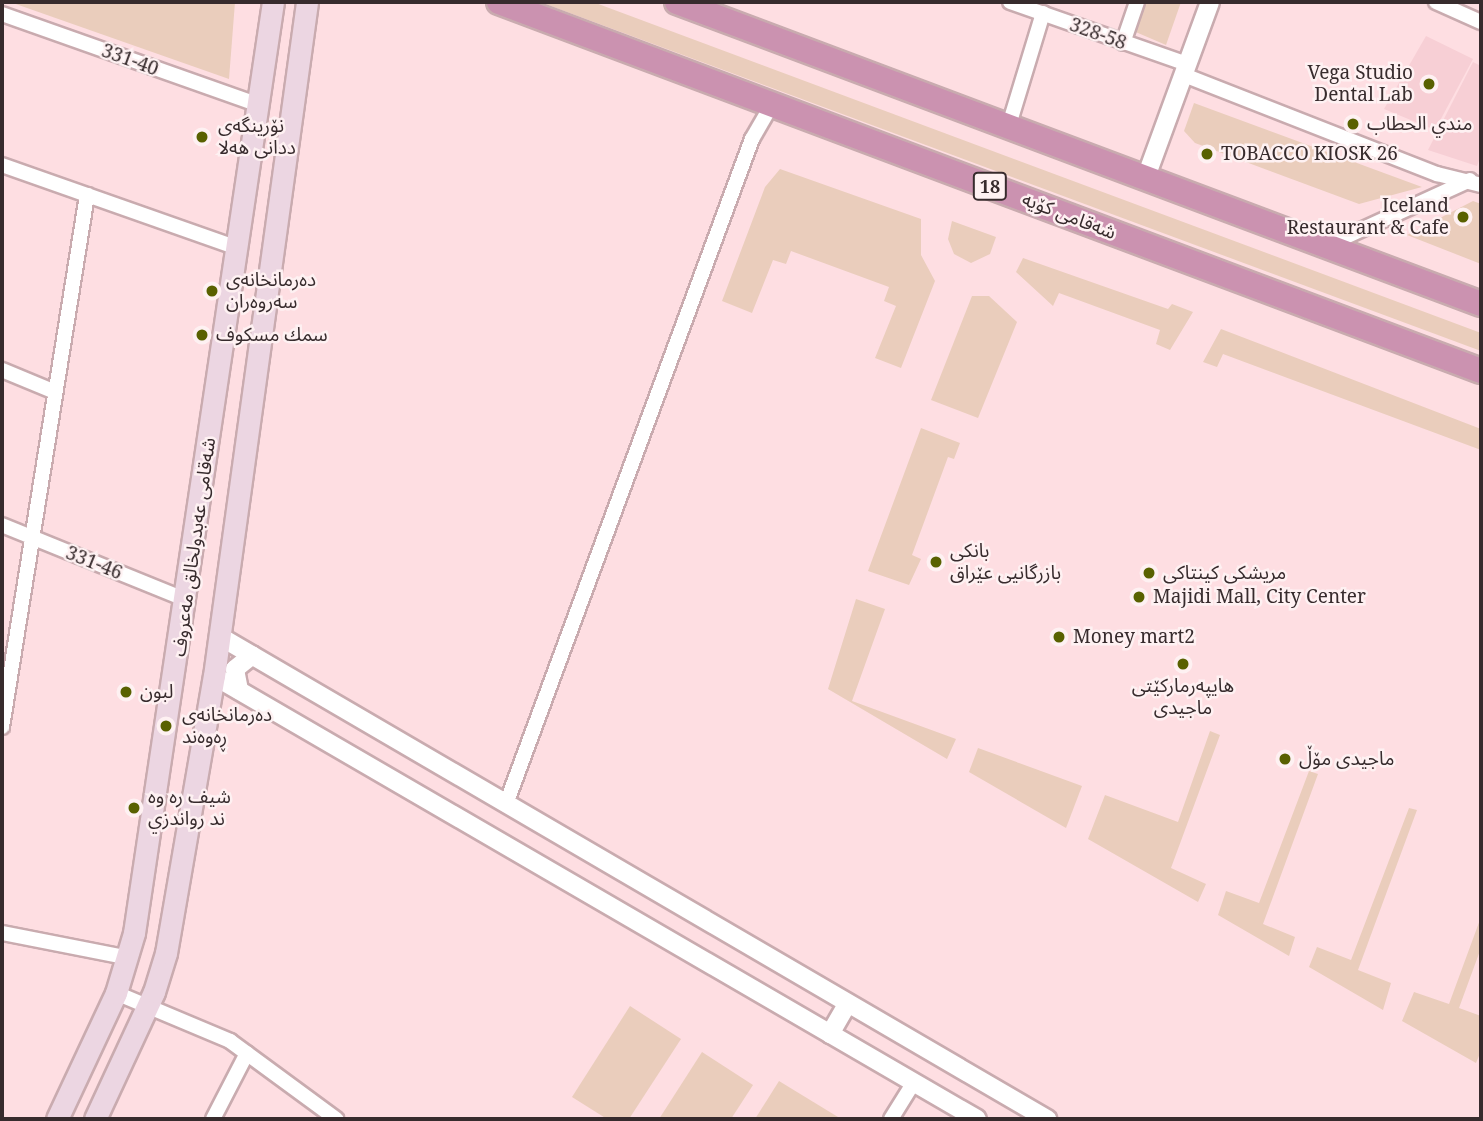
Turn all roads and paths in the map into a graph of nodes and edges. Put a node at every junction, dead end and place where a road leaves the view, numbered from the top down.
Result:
1 (273, 2) edge
2 (307, 2) edge
3 (499, 2) edge
4 (677, 2) edge
5 (1010, 2) edge
6 (1138, 2) edge
7 (1210, 2) edge
8 (1436, 2) edge
9 (1043, 13) junction
10 (2, 14) edge
11 (1481, 22) edge
12 (1123, 43) junction
13 (264, 68) junction
14 (1186, 69) junction
15 (297, 73) junction
16 (258, 105) junction
17 (772, 105) junction
18 (1009, 125) junction
19 (2, 165) edge
20 (1146, 177) junction
21 (1478, 181) edge
22 (87, 195) junction
23 (1328, 245) junction
24 (238, 248) junction
25 (1481, 304) edge
26 (2, 370) edge
27 (1481, 371) edge
28 (55, 392) junction
29 (2, 525) edge
30 (33, 538) junction
31 (187, 600) junction
32 (219, 636) junction
33 (251, 655) junction
34 (214, 676) junction
35 (5, 688) edge
36 (239, 690) junction
37 (2, 727) edge
38 (506, 804) junction
39 (2, 933) edge
40 (129, 958) junction
41 (116, 993) junction
42 (148, 1004) junction
43 (847, 1004) junction
44 (830, 1034) junction
45 (247, 1053) junction
46 (914, 1082) junction
47 (57, 1119) edge
48 (95, 1119) edge
49 (213, 1119) edge
50 (336, 1119) edge
51 (891, 1119) edge
52 (978, 1119) edge
53 (1047, 1119) edge

1 - 13 main road, شەقامی عەبدولخالق مەعروف
2 - 15 main road, شەقامی عەبدولخالق مەعروف
3 - 17 highway, شەقامی کۆیە / 18
4 - 18 highway
5 - 9 street, 328-58
6 - 12 street
7 - 14 street
8 - 11 street
9 - 12 street, 328-58
9 - 18 street
10 - 16 street, 331-40
12 - 14 street, 328-58
13 - 15 main road
13 - 16 main road, شەقامی عەبدولخالق مەعروف
14 - 20 street
14 - 21 street, 328-58
15 - 32 main road, شەقامی عەبدولخالق مەعروف
16 - 24 main road, شەقامی عەبدولخالق مەعروف
17 - 27 highway, شەقامی کۆیە / 18
17 - 38 street
18 - 20 highway
19 - 22 street
20 - 23 highway
21 - 23 street
22 - 24 street
22 - 28 street
23 - 25 highway
24 - 31 main road, شەقامی عەبدولخالق مەعروف
26 - 28 street
28 - 30 street
29 - 30 street, 331-46
30 - 31 street, 331-46
30 - 35 street
31 - 40 main road, شەقامی عەبدولخالق مەعروف
32 - 33 street
32 - 34 main road, شەقامی عەبدولخالق مەعروف
33 - 36 street
33 - 38 street
34 - 36 street
34 - 42 main road, شەقامی عەبدولخالق مەعروف
35 - 37 street
36 - 44 street
38 - 43 street
39 - 40 street
40 - 41 main road, شەقامی عەبدولخالق مەعروف
41 - 42 street
41 - 47 main road, شەقامی عەبدولخالق مەعروف
42 - 45 street
42 - 48 main road, شەقامی عەبدولخالق مەعروف
43 - 44 street
43 - 53 street
44 - 46 street
45 - 49 street
45 - 50 street
46 - 51 street
46 - 52 street

